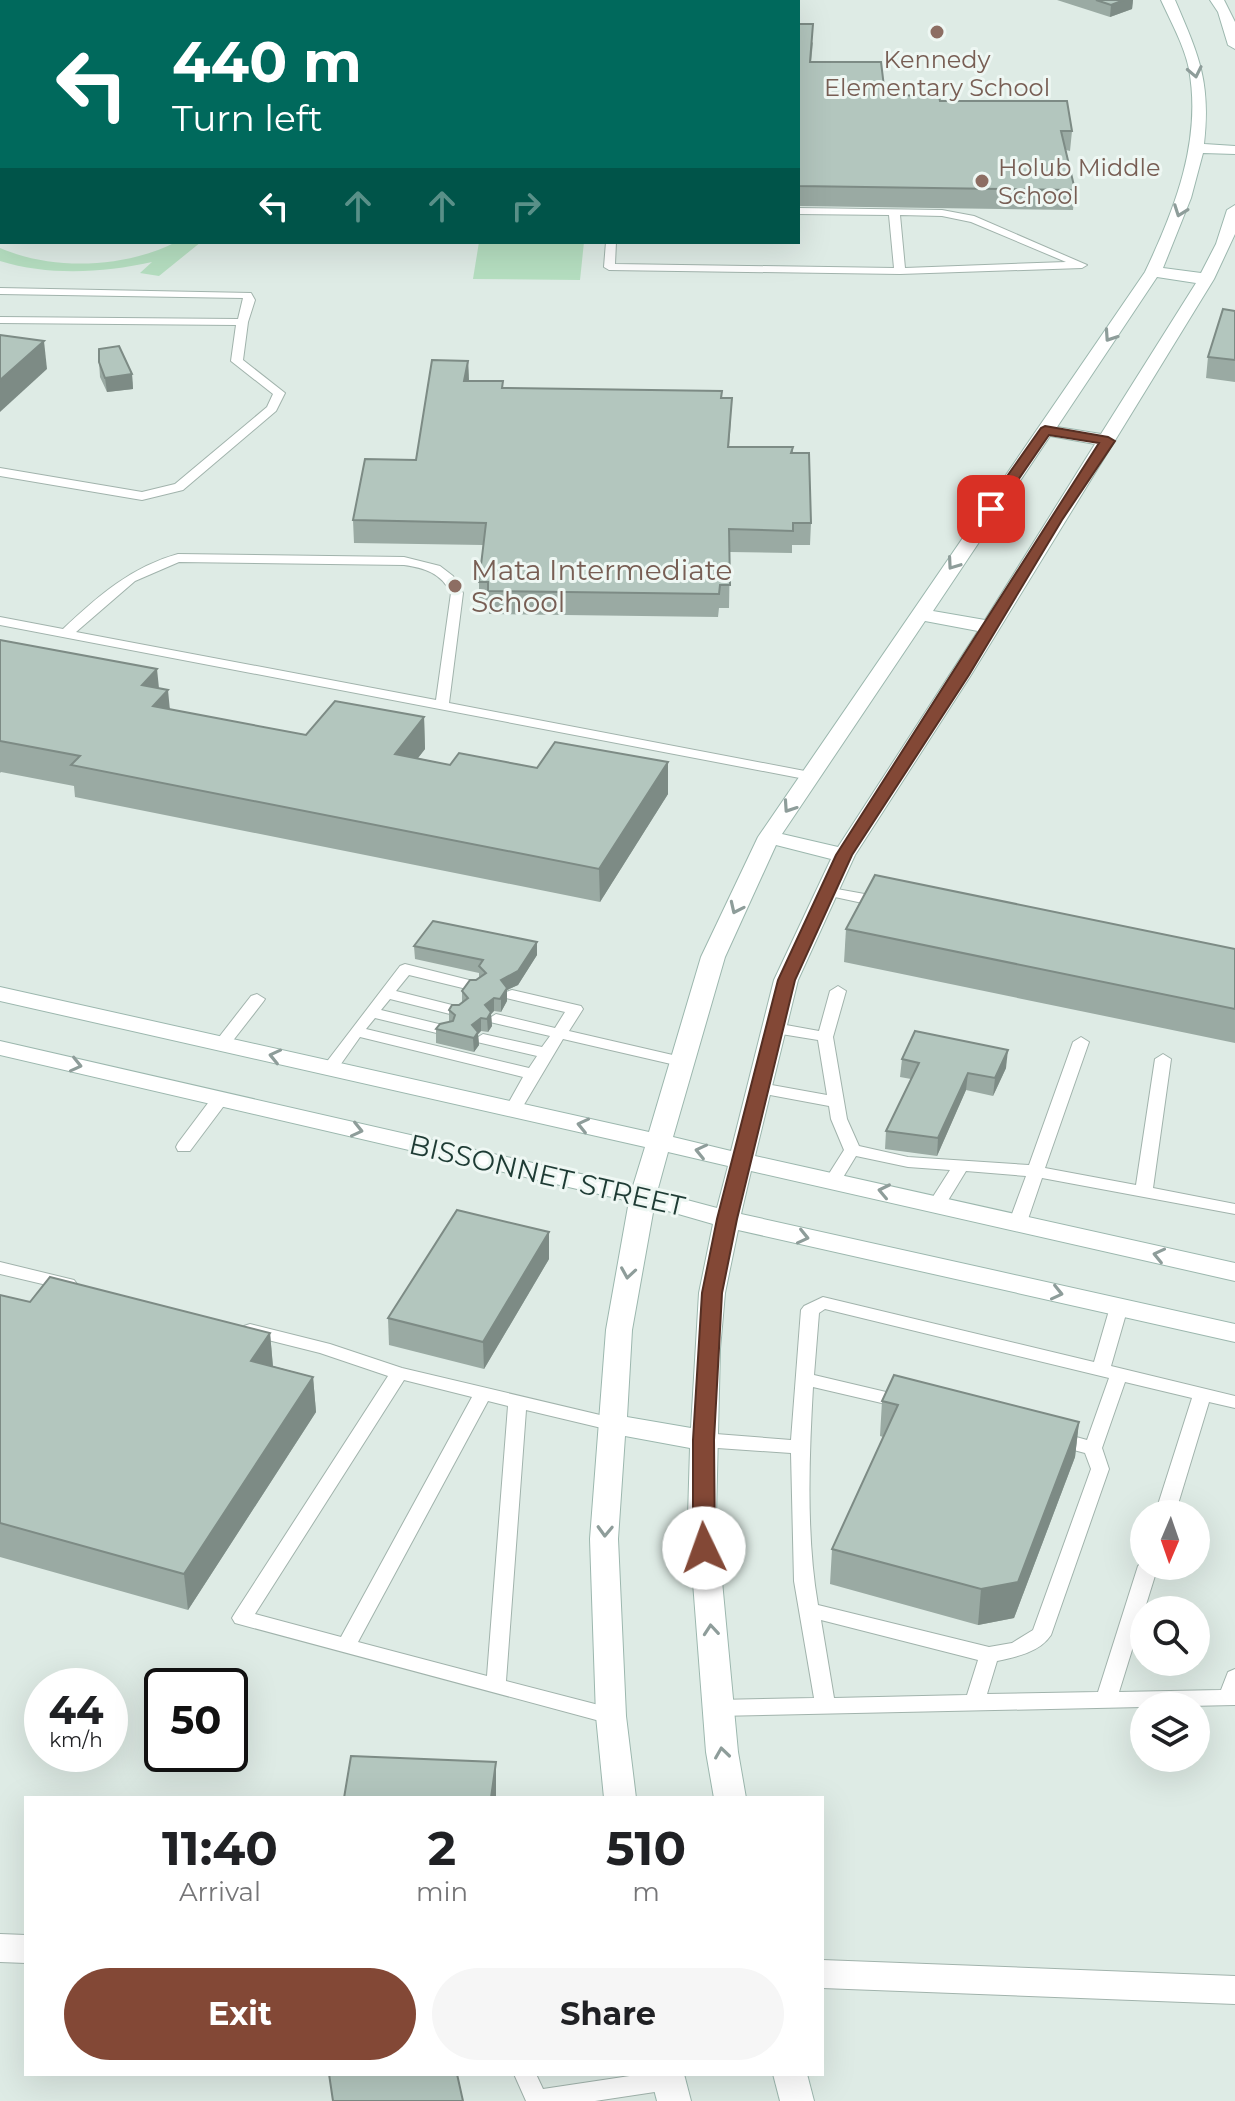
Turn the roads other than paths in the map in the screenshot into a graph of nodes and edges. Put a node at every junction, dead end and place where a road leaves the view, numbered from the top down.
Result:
1 (1168, 0) edge
2 (1217, 0) edge
3 (1235, 45) edge
4 (1198, 148) junction
5 (1235, 150) edge
6 (1235, 210) edge
7 (800, 211) edge
8 (894, 212) junction
9 (611, 244) edge
10 (900, 271) junction
11 (1153, 272) junction
12 (1206, 279) junction
13 (0, 291) edge
14 (0, 320) edge
15 (242, 322) junction
16 (1045, 430) junction
17 (1108, 441) junction
18 (0, 472) edge
19 (918, 614) junction
20 (0, 621) edge
21 (990, 627) junction
22 (66, 634) junction
23 (442, 706) junction
24 (810, 776) junction
25 (769, 837) junction
26 (844, 855) junction
27 (826, 891) junction
28 (902, 907) edge
29 (475, 986) edge
30 (838, 991) dead end
31 (386, 993) junction
32 (0, 994) edge
33 (512, 995) dead end
34 (257, 999) dead end
35 (458, 1011) edge
36 (371, 1012) junction
37 (496, 1019) dead end
38 (775, 1028) junction
39 (445, 1030) edge
40 (356, 1031) junction
41 (559, 1034) junction
42 (825, 1037) junction
43 (483, 1039) dead end
44 (1081, 1042) dead end
45 (222, 1044) junction
46 (0, 1048) edge
47 (547, 1053) junction
48 (1163, 1059) dead end
49 (684, 1062) junction
50 (330, 1068) junction
51 (533, 1074) junction
52 (760, 1088) junction
53 (220, 1099) junction
54 (836, 1102) junction
55 (513, 1109) junction
56 (659, 1142) junction
57 (184, 1147) dead end
58 (852, 1150) junction
59 (742, 1161) junction
60 (962, 1165) junction
61 (1035, 1171) junction
62 (833, 1180) junction
63 (1144, 1191) junction
64 (643, 1196) junction
65 (938, 1203) junction
66 (1235, 1209) edge
67 (727, 1219) junction
68 (1018, 1222) junction
69 (0, 1268) edge
70 (1235, 1272) edge
71 (92, 1290) edge
72 (1119, 1307) junction
73 (230, 1325) edge
74 (1235, 1333) edge
75 (1110, 1372) junction
76 (399, 1373) junction
77 (805, 1379) junction
78 (483, 1394) junction
79 (1202, 1394) junction
80 (1235, 1402) edge
81 (517, 1403) junction
82 (926, 1408) edge
83 (610, 1424) junction
84 (1032, 1433) edge
85 (703, 1440) junction
86 (800, 1447) junction
87 (1093, 1448) junction
88 (1169, 1500) edge
89 (1144, 1580) edge
90 (809, 1610) junction
91 (346, 1646) junction
92 (989, 1655) junction
93 (496, 1686) junction
94 (1233, 1690) edge
95 (1106, 1700) junction
96 (975, 1702) junction
97 (825, 1705) junction
98 (717, 1708) junction
99 (611, 1716) junction
100 (620, 1796) edge
101 (730, 1796) edge
102 (0, 1948) edge
103 (24, 1949) edge
104 (824, 1974) edge
105 (1235, 1990) edge
106 (526, 2076) edge
107 (791, 2076) edge
108 (670, 2085) edge
109 (537, 2100) edge
110 (797, 2101) edge

1 -> 4 main road
2 - 3 main road
4 - 5 main road
4 -> 11 main road
6 - 12 main road
7 - 8 lane
8 - 10 lane
8 - 10 lane
9 - 10 lane
11 - 12 main road
11 -> 16 main road
12 - 17 main road
13 - 15 lane
14 - 15 lane
15 - 18 lane
16 - 17 main road
16 -> 19 main road
17 - 21 main road
19 - 21 main road
19 - 24 main road
20 - 22 lane
21 - 26 main road
22 - 23 lane
22 - 23 lane
23 - 24 lane
24 -> 25 main road
25 - 26 main road
25 -> 49 main road
26 - 27 main road
27 - 28 lane
27 - 38 main road
29 - 31 lane
30 - 42 lane
31 - 35 lane
31 - 36 lane
32 - 45 main road, BISSONNET STREET
33 - 41 lane
34 - 45 lane
36 - 39 lane
36 - 40 lane
37 - 41 lane
38 - 42 lane
38 - 52 main road
40 - 50 lane
40 - 51 lane
41 - 47 lane
41 - 49 lane
42 - 54 lane
43 - 47 lane
44 - 61 lane
50 -> 45 main road, BISSONNET STREET
46 -> 53 main road, BISSONNET STREET
47 - 51 lane
48 - 63 lane
49 - 56 main road
50 - 55 main road, BISSONNET STREET
51 - 55 lane
52 - 54 lane
52 - 59 main road
53 - 57 lane
53 -> 64 main road, BISSONNET STREET
54 - 58 lane
56 -> 55 main road, BISSONNET STREET
59 -> 56 main road, BISSONNET STREET
56 - 64 main road
58 - 60 lane
58 - 62 lane
59 - 62 main road, BISSONNET STREET
59 - 67 main road
60 - 61 lane
60 - 65 lane
61 - 63 lane
61 - 68 lane
65 -> 62 main road, BISSONNET STREET
63 - 66 lane
64 - 67 main road, BISSONNET STREET
64 -> 83 main road
65 - 68 main road, BISSONNET STREET
67 -> 72 main road, BISSONNET STREET
67 - 85 main road
70 -> 68 main road, BISSONNET STREET
69 - 71 lane
72 - 74 main road, BISSONNET STREET
72 - 75 lane
73 - 76 lane
75 - 77 lane
75 - 79 lane
75 - 87 lane
76 - 78 lane
76 - 91 lane
77 - 82 lane
77 - 86 lane
78 - 81 lane
78 - 91 lane
79 - 80 lane
79 - 88 lane
81 - 83 lane
81 - 93 lane
83 - 85 main road
83 -> 99 main road
84 - 87 lane
85 - 86 lane
98 -> 85 main road
86 - 90 lane
87 - 92 lane
89 - 95 lane
90 - 92 lane
90 - 97 lane
91 - 93 lane
92 - 96 lane
93 - 99 lane
94 - 95 lane
95 - 96 lane
96 - 97 lane
97 - 98 lane
101 -> 98 main road
99 - 100 main road
102 - 103 main road
104 - 105 main road
106 - 109 lane
107 - 110 main road
108 - 109 lane

